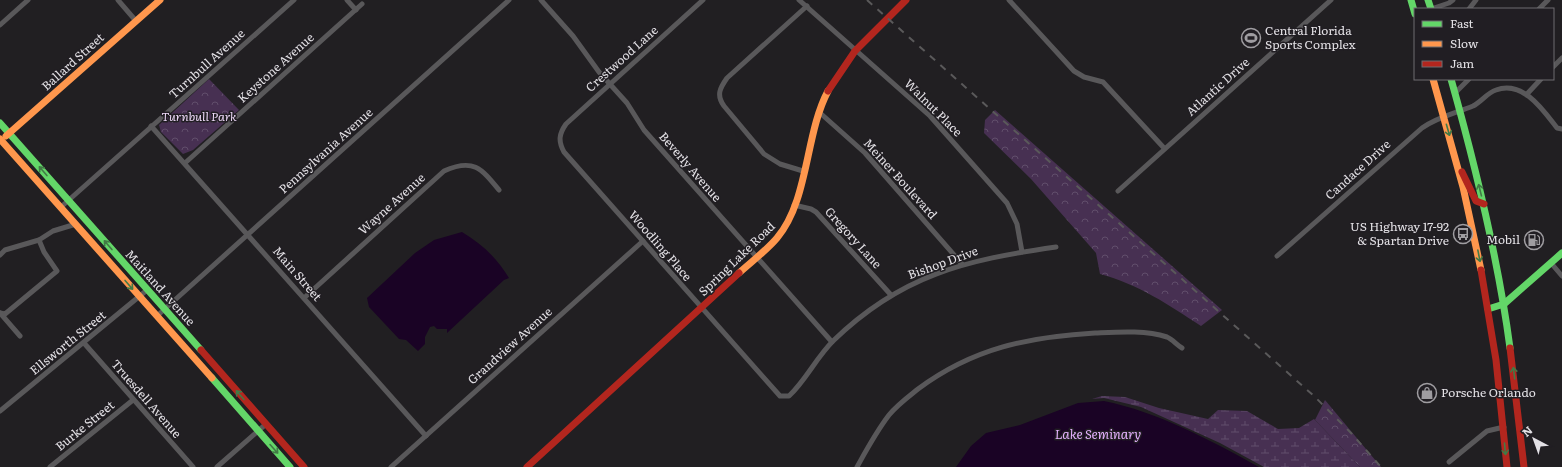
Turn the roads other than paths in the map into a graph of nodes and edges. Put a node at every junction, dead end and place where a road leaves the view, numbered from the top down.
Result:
1 (28, 0) edge
2 (118, 0) edge
3 (160, 0) edge
4 (294, 0) edge
5 (347, 0) edge
6 (509, 0) edge
7 (540, 0) edge
8 (703, 0) edge
9 (800, 0) edge
10 (906, 0) edge
11 (1009, 0) edge
12 (1332, 0) edge
13 (1411, 0) edge
14 (1453, 0) edge
15 (1476, 0) edge
16 (1548, 0) edge
17 (362, 4) dead end
18 (807, 6) junction
19 (1434, 8) edge
20 (1469, 8) edge
21 (1540, 8) edge
22 (356, 10) junction
23 (1414, 10) edge
24 (136, 21) junction
25 (0, 25) edge
26 (857, 49) junction
27 (1562, 58) edge
28 (1554, 66) edge
29 (1434, 80) edge
30 (1451, 80) edge
31 (1468, 80) edge
32 (1540, 80) edge
33 (609, 84) junction
34 (1455, 93) junction
35 (1527, 94) junction
36 (819, 112) junction
37 (1459, 112) junction
38 (1444, 116) junction
39 (0, 123) edge
40 (151, 126) junction
41 (1562, 129) edge
42 (10, 134) junction
43 (560, 138) joint
44 (1, 140) edge
45 (1164, 148) junction
46 (1457, 162) junction
47 (185, 164) junction
48 (803, 171) junction
49 (500, 190) dead end
50 (1118, 191) dead end
51 (68, 201) junction
52 (1484, 204) junction
53 (794, 205) junction
54 (61, 207) junction
55 (76, 224) junction
56 (248, 233) junction
57 (39, 240) junction
58 (643, 241) junction
59 (1056, 247) dead end
60 (1022, 252) junction
61 (1562, 253) edge
62 (0, 255) edge
63 (1277, 256) dead end
64 (756, 257) junction
65 (1551, 263) junction
66 (962, 264) junction
67 (1562, 276) edge
68 (147, 290) junction
69 (891, 295) junction
70 (140, 296) junction
71 (304, 298) junction
72 (1504, 304) junction
73 (702, 308) junction
74 (164, 309) junction
75 (1488, 309) junction
76 (0, 313) edge
77 (157, 316) junction
78 (20, 336) dead end
79 (832, 342) junction
80 (84, 343) junction
81 (1182, 348) dead end
82 (784, 397) joint
83 (133, 400) junction
84 (0, 410) edge
85 (266, 424) junction
86 (1504, 427) junction
87 (258, 431) junction
88 (426, 436) junction
89 (1449, 462) dead end
90 (50, 467) edge
91 (193, 467) edge
92 (217, 467) edge
93 (290, 467) edge
94 (304, 467) edge
95 (391, 467) edge
96 (527, 467) edge
97 (857, 467) edge
98 (1507, 467) edge
99 (1524, 467) edge

1 - 25 street
2 - 24 street
3 - 24 main road, Ballard Street
4 - 40 street, Turnbull Avenue
5 - 22 street
6 - 56 street, Pennsylvania Avenue
7 - 33 street, Beverly Avenue
8 - 33 street, Crestwood Lane
9 - 18 street, Walnut Place
10 - 26 main road, Spring Lake Road
11 - 45 street
12 - 45 street, Atlantic Drive
13 - 23 main road
14 - 19 street
15 - 20 street
16 - 21 street
17 - 22 street, Keystone Avenue
18 - 26 street, Walnut Place
18 - 48 street
22 - 47 street, Keystone Avenue
24 - 42 main road, Ballard Street
26 - 36 main road, Spring Lake Road
26 - 60 street, Walnut Place
27 - 28 street
29 - 38 main road
30 - 34 main road
31 - 34 street
32 - 35 street
33 - 43 street, Crestwood Lane
33 - 64 street, Beverly Avenue
34 - 37 main road
35 - 37 street, Candace Drive
35 - 41 street
36 - 48 main road, Spring Lake Road
36 - 66 street, Meiner Boulevard
37 - 38 street, Candace Drive
52 -> 37 main road
38 -> 46 main road
38 - 63 street, Candace Drive
39 - 42 main road, Maitland Avenue
40 - 47 street, Main Street
40 - 51 street, Turnbull Avenue
42 - 44 main road, Ballard Street
51 -> 42 main road, Maitland Avenue
43 - 58 street, Woodling Place
44 - 54 main road, Maitland Avenue
45 - 50 street, Atlantic Drive
46 - 52 main road
46 -> 75 main road
47 - 56 street, Main Street
48 - 53 main road, Spring Lake Road
49 - 71 street, Wayne Avenue
51 - 54 street, Turnbull Avenue
68 -> 51 main road, Maitland Avenue
52 - 72 main road
53 - 64 main road, Spring Lake Road
53 - 69 street, Gregory Lane
54 - 55 main road, Maitland Avenue
55 - 57 street
55 -> 70 main road, Maitland Avenue
56 - 71 street, Main Street
56 - 74 street, Pennsylvania Avenue
57 - 62 street
57 - 76 street
58 - 73 street, Woodling Place
58 - 88 street, Grandview Avenue
59 - 60 street, Bishop Drive
60 - 66 street, Bishop Drive
61 - 65 main road
64 - 73 main road, Spring Lake Road
64 - 79 street, Beverly Avenue
65 - 67 street
65 - 72 main road
66 - 69 street, Bishop Drive
68 - 70 street, Ellsworth Street
68 - 74 main road, Maitland Avenue
69 - 79 street, Bishop Drive
70 - 77 main road, Maitland Avenue
70 - 80 street, Ellsworth Street
71 - 88 street, Main Street
72 - 75 main road
99 -> 72 main road
73 - 82 street, Woodling Place
73 - 96 main road, Spring Lake Road
74 - 77 street, Pennsylvania Avenue
85 -> 74 main road, Maitland Avenue
75 - 86 main road
76 - 78 street
77 - 87 main road, Maitland Avenue
79 - 82 street, Bishop Drive
80 - 83 street, Truesdell Avenue
80 - 84 street, Ellsworth Street
81 - 97 street
83 - 90 street, Burke Street
83 - 91 street, Truesdell Avenue
85 - 87 street
85 - 94 main road, Maitland Avenue
86 - 89 street
86 -> 98 main road
87 - 92 street
87 -> 93 main road, Maitland Avenue
88 - 95 street, Grandview Avenue

